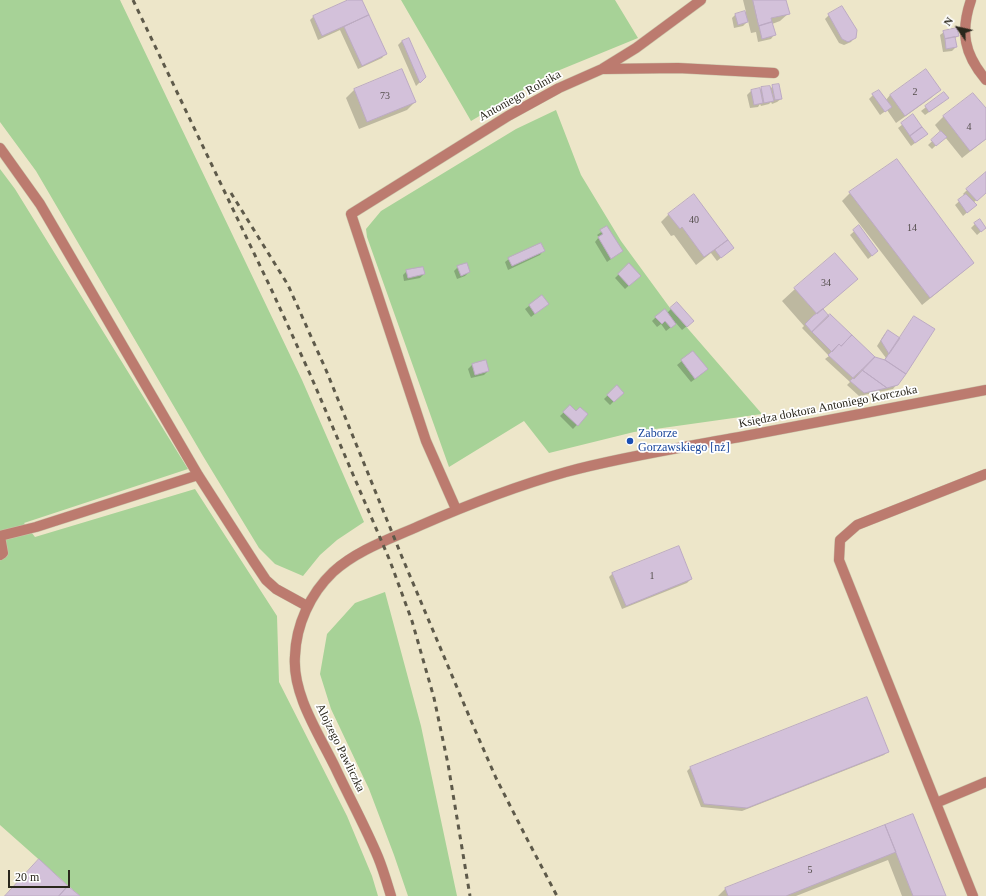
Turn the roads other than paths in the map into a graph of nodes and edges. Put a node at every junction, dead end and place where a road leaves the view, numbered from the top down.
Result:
1 (701, 0) edge
2 (971, 0) edge
3 (602, 69) junction
4 (774, 73) dead end
5 (986, 80) edge
6 (0, 148) edge
7 (986, 390) edge
8 (986, 474) edge
9 (198, 475) junction
10 (456, 509) junction
11 (0, 536) edge
12 (0, 555) edge
13 (307, 606) junction
14 (986, 782) edge
15 (936, 803) junction
16 (391, 896) edge
17 (973, 896) edge

1 - 3 street, Antoniego Rolnika
2 - 5 street
3 - 4 street
3 - 10 street, Antoniego Rolnika
6 - 9 street
7 - 10 street, Księdza doktora Antoniego Korczoka
8 - 15 street
9 - 11 street
9 - 13 street
10 - 13 street, Księdza doktora Antoniego Korczoka
11 - 12 street
13 - 16 street, Alojzego Pawliczka
14 - 15 street
15 - 17 street

